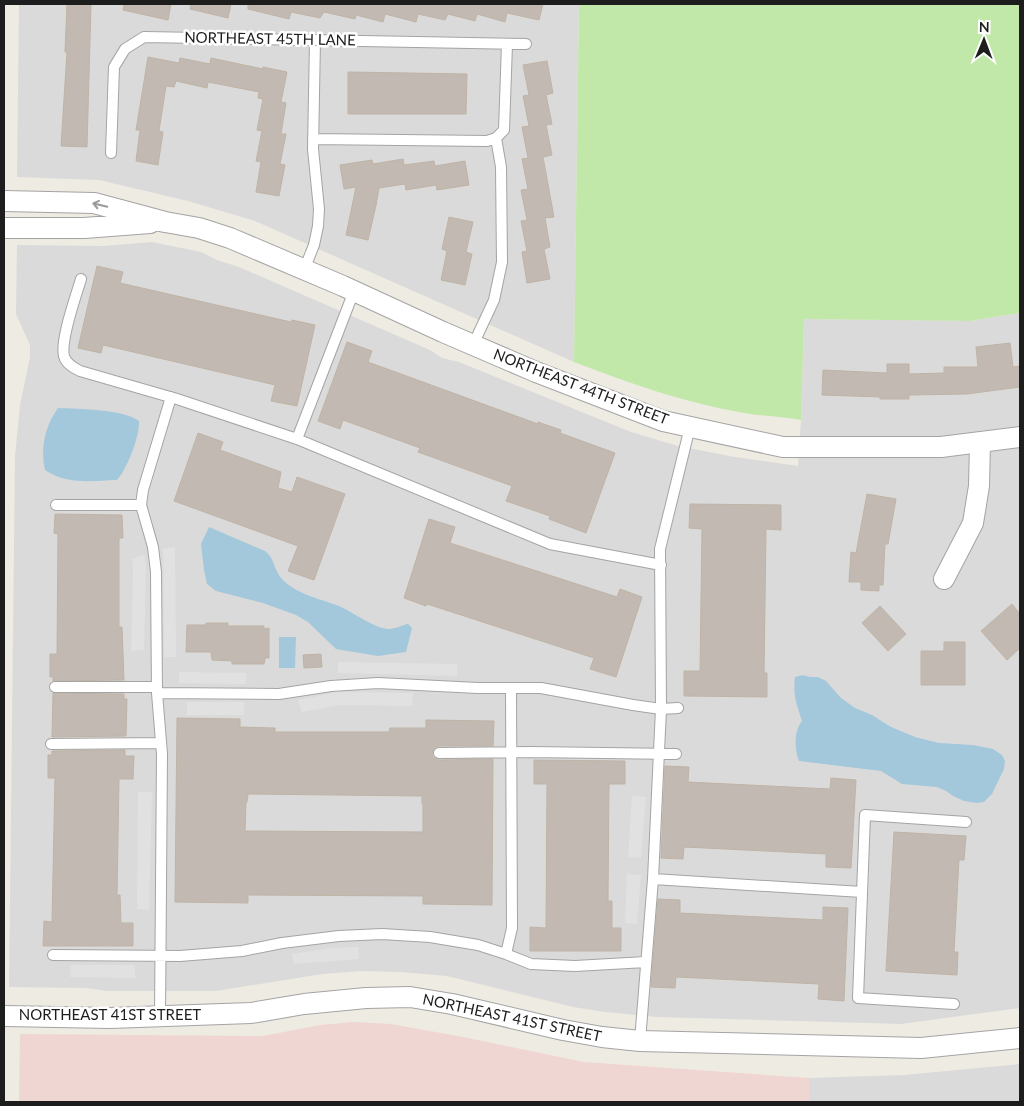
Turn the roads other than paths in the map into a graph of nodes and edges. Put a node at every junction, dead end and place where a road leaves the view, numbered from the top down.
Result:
1 (315, 40) junction
2 (507, 44) junction
3 (526, 44) dead end
4 (496, 138) junction
5 (313, 139) junction
6 (112, 153) dead end
7 (4, 201) edge
8 (164, 222) junction
9 (4, 228) edge
10 (304, 270) junction
11 (81, 279) dead end
12 (354, 291) junction
13 (473, 345) junction
14 (171, 397) junction
15 (690, 427) junction
16 (1020, 437) edge
17 (297, 439) junction
18 (980, 443) junction
19 (56, 505) dead end
20 (141, 505) junction
21 (660, 565) junction
22 (944, 579) dead end
23 (55, 687) dead end
24 (511, 688) junction
25 (157, 690) junction
26 (678, 708) dead end
27 (661, 709) junction
28 (52, 744) dead end
29 (161, 744) junction
30 (439, 753) dead end
31 (512, 753) junction
32 (659, 754) junction
33 (676, 754) dead end
34 (966, 822) dead end
35 (653, 879) junction
36 (862, 892) junction
37 (506, 954) junction
38 (53, 955) dead end
39 (160, 956) junction
40 (646, 962) junction
41 (954, 1004) dead end
42 (4, 1016) edge
43 (160, 1016) junction
44 (1020, 1038) edge
45 (640, 1041) junction

1 - 2 lane, NORTHEAST 45TH LANE
1 - 5 lane
1 - 6 lane, NORTHEAST 45TH LANE
2 - 3 lane, NORTHEAST 45TH LANE
2 - 4 lane
4 - 5 lane
4 - 13 lane
5 - 10 lane
8 -> 7 street, NORTHEAST 44TH STREET
8 - 9 street, NORTHEAST 44TH STREET
8 - 10 street, NORTHEAST 44TH STREET
10 - 12 street, NORTHEAST 44TH STREET
11 - 14 lane
12 - 13 street, NORTHEAST 44TH STREET
12 - 17 lane
13 - 15 street, NORTHEAST 44TH STREET
14 - 17 lane
14 - 20 lane
15 - 18 street, NORTHEAST 44TH STREET
15 - 21 lane
16 - 18 street, NORTHEAST 44TH STREET
17 - 21 lane
18 - 22 street
19 - 20 lane
20 - 25 lane
21 - 27 lane
23 - 25 lane
24 - 25 lane
24 - 27 lane
24 - 31 lane
25 - 29 lane
26 - 27 lane
27 - 32 lane
28 - 29 lane
29 - 39 lane
30 - 31 lane
31 - 32 lane
31 - 37 lane
32 - 33 lane
32 - 35 lane
34 - 36 lane
35 - 36 lane
35 - 40 lane
36 - 41 lane
37 - 39 lane
37 - 40 lane
38 - 39 lane
39 - 43 lane
40 - 45 lane
42 - 43 street, NORTHEAST 41ST STREET
43 - 45 street, NORTHEAST 41ST STREET
44 - 45 street, NORTHEAST 41ST STREET

